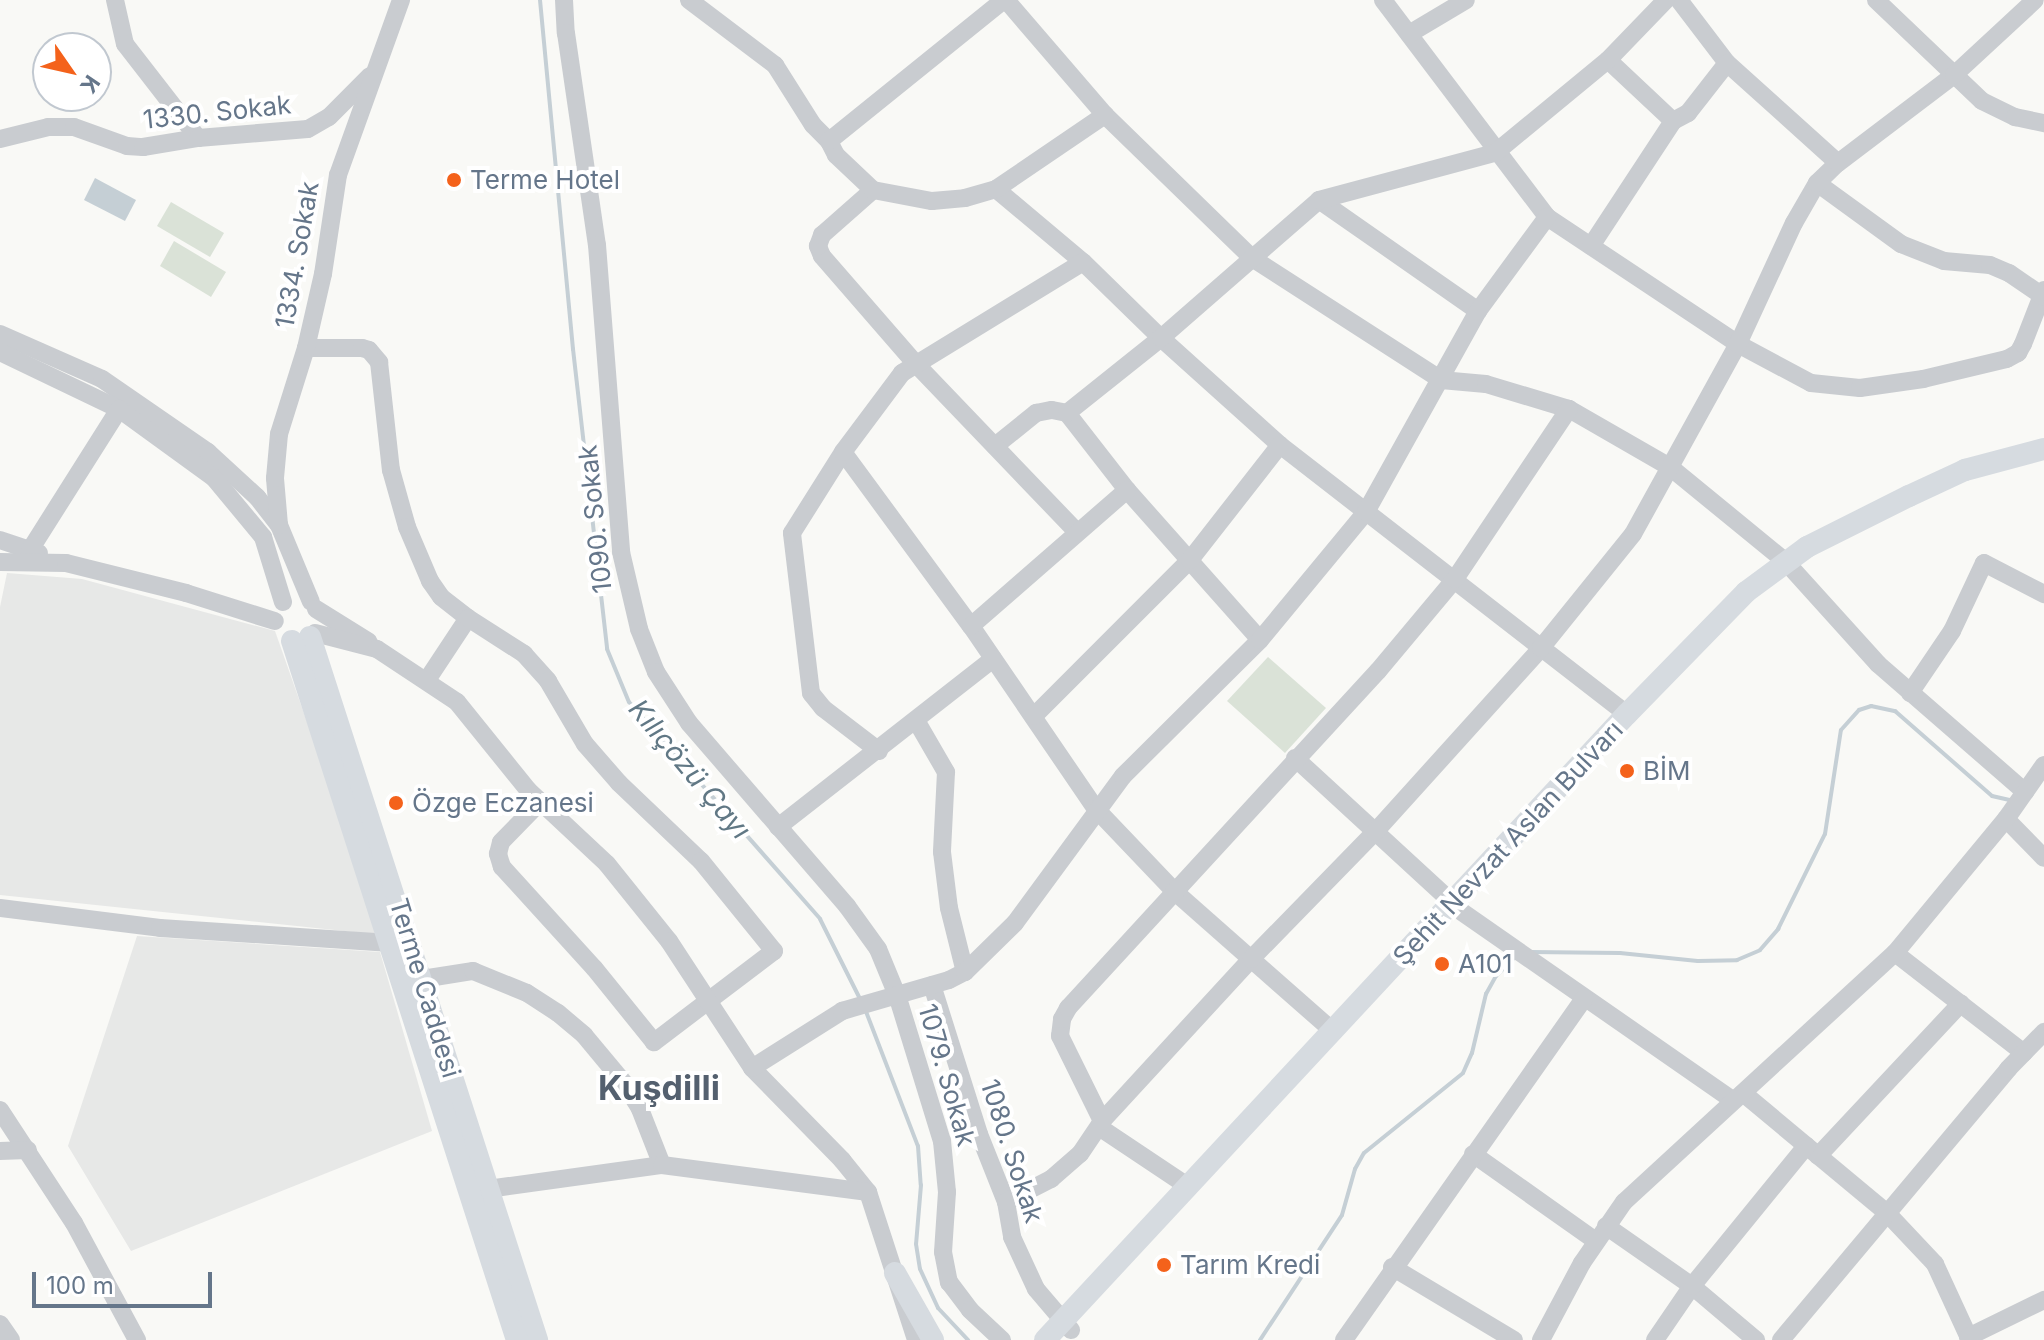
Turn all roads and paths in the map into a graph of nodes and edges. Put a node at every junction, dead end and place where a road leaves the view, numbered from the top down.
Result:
1 (115, 0) edge
2 (401, 0) edge
3 (564, 0) edge
4 (689, 0) edge
5 (1005, 0) edge
6 (1383, 0) edge
7 (1466, 0) edge
8 (1666, 0) edge
9 (1679, 0) edge
10 (1876, 0) edge
11 (2035, 0) edge
12 (1409, 34) junction
13 (1608, 60) junction
14 (1727, 63) junction
15 (375, 72) junction
16 (1954, 75) junction
17 (1105, 115) junction
18 (1673, 121) junction
19 (2044, 123) edge
20 (198, 138) junction
21 (0, 139) edge
22 (829, 141) junction
23 (1495, 153) junction
24 (1838, 163) junction
25 (1817, 183) junction
26 (996, 189) junction
27 (873, 190) junction
28 (1319, 200) junction
29 (1547, 217) junction
30 (1591, 246) junction
31 (1252, 258) junction
32 (1083, 262) junction
33 (2043, 294) edge
34 (1478, 311) junction
35 (0, 334) edge
36 (1161, 338) junction
37 (1738, 344) junction
38 (306, 348) junction
39 (0, 352) edge
40 (915, 363) junction
41 (1441, 380) junction
42 (119, 409) junction
43 (1569, 409) junction
44 (1067, 413) junction
45 (1280, 445) junction
46 (995, 446) junction
47 (2044, 449) edge
48 (843, 452) junction
49 (2044, 463) edge
50 (1670, 467) junction
51 (1127, 490) junction
52 (1366, 512) junction
53 (279, 525) junction
54 (1076, 531) junction
55 (0, 540) edge
56 (30, 550) junction
57 (1190, 560) junction
58 (0, 562) edge
59 (66, 563) junction
60 (1789, 566) junction
61 (1455, 579) junction
62 (2044, 594) edge
63 (283, 602) junction
64 (314, 605) junction
65 (468, 618) junction
66 (275, 621) junction
67 (971, 626) junction
68 (306, 637) junction
69 (1260, 640) junction
70 (1541, 648) junction
71 (377, 649) junction
72 (993, 659) junction
73 (427, 680) junction
74 (1910, 693) junction
75 (1627, 714) junction
76 (1034, 716) junction
77 (917, 722) junction
78 (879, 751) junction
79 (1295, 758) junction
80 (2044, 765) edge
81 (2025, 792) junction
82 (541, 801) junction
83 (1096, 809) junction
84 (2006, 819) junction
85 (778, 827) junction
86 (1375, 832) junction
87 (2044, 858) edge
88 (1174, 891) junction
89 (0, 908) edge
90 (1458, 908) junction
91 (391, 943) junction
92 (1895, 953) junction
93 (1251, 959) junction
94 (965, 972) junction
95 (422, 979) junction
96 (932, 985) junction
97 (897, 995) junction
98 (1584, 998) junction
99 (709, 1002) junction
100 (1961, 1003) junction
101 (1334, 1032) junction
102 (2044, 1032) edge
103 (2024, 1053) junction
104 (752, 1068) junction
105 (1738, 1096) junction
106 (0, 1110) edge
107 (1100, 1124) junction
108 (28, 1150) junction
109 (0, 1151) edge
110 (1812, 1151) junction
111 (1473, 1154) junction
112 (662, 1165) junction
113 (1189, 1187) junction
114 (488, 1189) junction
115 (868, 1192) junction
116 (1006, 1202) junction
117 (1887, 1213) junction
118 (1601, 1233) junction
119 (1392, 1267) junction
120 (895, 1273) junction
121 (1692, 1286) junction
122 (2044, 1300) edge
123 (0, 1324) edge
124 (1065, 1331) edge
125 (1969, 1338) edge
126 (11, 1340) edge
127 (137, 1340) edge
128 (517, 1340) edge
129 (537, 1340) edge
130 (916, 1340) edge
131 (933, 1340) edge
132 (1002, 1340) edge
133 (1045, 1340) edge
134 (1344, 1340) edge
135 (1514, 1340) edge
136 (1541, 1340) edge
137 (1655, 1340) edge
138 (1756, 1340) edge
139 (1781, 1340) edge

1 - 20 street
2 - 15 street, 1334. Sokak
3 - 85 street, 1090. Sokak
4 - 22 street
5 - 17 street
5 - 22 street
6 - 12 street
7 - 12 street
8 - 13 street
9 - 14 street
10 - 16 street
11 - 16 street
12 - 23 street
13 - 18 street
13 - 23 street
14 - 18 street
14 - 24 street
15 - 20 street, 1330. Sokak
15 - 38 street, 1334. Sokak
16 - 19 street
16 - 24 street
17 - 26 street
17 - 31 street
18 - 30 street
20 - 21 street, 1330. Sokak
22 - 27 street
23 - 28 street
23 - 29 street
24 - 25 street
25 - 33 street
25 - 37 street
26 - 27 street
26 - 32 street
27 - 40 street
28 - 31 street
28 - 34 street
29 - 30 street
29 - 34 street
30 - 37 street
31 - 36 street
31 - 41 street
32 - 36 street
32 - 40 street
33 - 37 street
34 - 41 street
35 - 53 street
36 - 44 street
36 - 45 street
37 - 50 street
38 - 53 street, 1334. Sokak
38 - 65 street
39 - 42 street
40 - 46 street
40 - 48 street
41 - 43 street
41 - 52 street
42 - 56 street
42 - 63 street
43 - 50 street
43 - 61 street
44 - 46 street
44 - 51 street
45 - 52 street
45 - 57 street
46 - 54 street
47 - 60 main road, Şehit Nevzat Aslan Bulvarı
48 - 67 street
48 - 78 street
49 - 60 main road, Şehit Nevzat Aslan Bulvarı
50 - 60 street
50 - 70 street
51 - 54 street
51 - 57 street
52 - 61 street
52 - 69 street
53 - 64 street
54 - 67 street
55 - 56 street
56 - 59 street
57 - 69 street
57 - 76 street
58 - 59 street
59 - 66 street
60 - 74 street
60 - 75 main road, Şehit Nevzat Aslan Bulvarı
60 - 90 main road, Şehit Nevzat Aslan Bulvarı
61 - 70 street
61 - 79 street
62 - 74 street
63 - 64 street
63 - 66 street
64 - 68 street
64 - 71 street
65 - 73 street
65 - 99 street
66 - 68 street
67 - 72 street
68 - 71 street
68 - 91 main road, Terme Caddesi
68 - 95 main road, Terme Caddesi
69 - 83 street
70 - 75 street
70 - 86 street
71 - 73 street
72 - 76 street
72 - 77 street
73 - 82 street
74 - 81 street
75 - 90 main road, Şehit Nevzat Aslan Bulvarı
76 - 83 street
77 - 78 street
77 - 94 street
78 - 85 street
79 - 86 street
79 - 88 street
80 - 81 street
81 - 84 street
82 - 99 street
82 - 99 street
83 - 88 street
83 - 94 street
84 - 87 street
84 - 92 street
85 - 97 street, 1090. Sokak
86 - 90 street
86 - 93 street
88 - 93 street
88 - 107 street
89 - 91 street
90 - 98 street
90 - 101 main road, Şehit Nevzat Aslan Bulvarı
90 - 124 main road, Şehit Nevzat Aslan Bulvarı
91 - 128 main road, Terme Caddesi
92 - 100 street
92 - 105 street
93 - 101 street
93 - 107 street
94 - 96 street
95 - 112 street
95 - 114 main road, Terme Caddesi
96 - 97 street
96 - 116 street, 1080. Sokak
97 - 104 street
97 - 132 street, 1079. Sokak
98 - 105 street
98 - 111 street
99 - 104 street
100 - 103 street
100 - 110 street
101 - 113 main road, Şehit Nevzat Aslan Bulvarı
102 - 103 street
103 - 117 street
104 - 115 street
105 - 110 street
105 - 118 street
106 - 108 street
107 - 113 street
107 - 116 street
108 - 109 street
108 - 127 street
110 - 117 street
110 - 121 street
111 - 118 street
111 - 119 street
112 - 114 street
112 - 115 street
113 - 124 main road, Şehit Nevzat Aslan Bulvarı
114 - 129 main road, Terme Caddesi
115 - 120 street
116 - 124 street, 1080. Sokak
117 - 125 street
117 - 139 street
118 - 121 street
118 - 136 street
119 - 134 street
119 - 135 street
120 - 130 street
120 - 131 main road
121 - 137 street
121 - 138 street
122 - 125 street
123 - 126 street
124 - 133 main road, Şehit Nevzat Aslan Bulvarı

